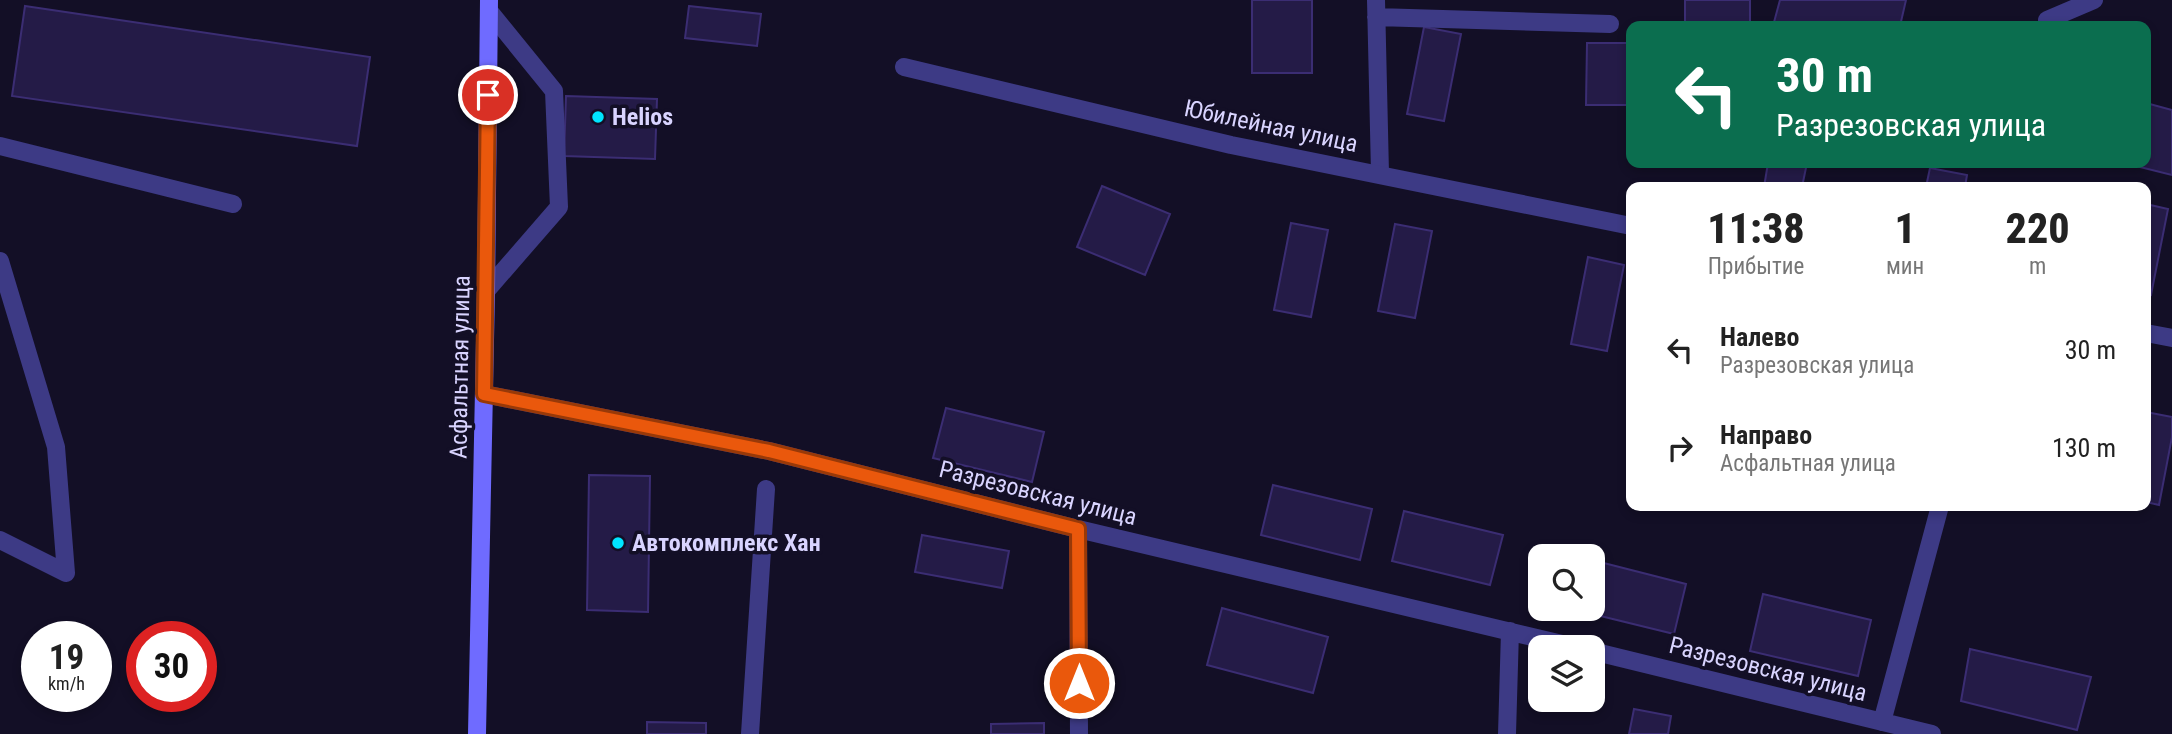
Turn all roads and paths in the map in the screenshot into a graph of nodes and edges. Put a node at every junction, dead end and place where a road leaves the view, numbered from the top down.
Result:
1 (2094, 0) edge
2 (489, 6) edge
3 (1376, 8) edge
4 (2047, 20) dead end
5 (1610, 24) dead end
6 (904, 67) dead end
7 (0, 146) edge
8 (1380, 173) junction
9 (233, 204) dead end
10 (1626, 225) edge
11 (0, 261) edge
12 (486, 291) junction
13 (2151, 333) edge
14 (2172, 338) edge
15 (484, 394) junction
16 (766, 489) dead end
17 (1939, 511) edge
18 (1078, 529) junction
19 (0, 540) edge
20 (1510, 631) junction
21 (1528, 636) edge
22 (1605, 654) edge
23 (1882, 722) junction
24 (477, 734) edge
25 (750, 734) edge
26 (1079, 734) edge
27 (1507, 734) edge
28 (1932, 734) edge

1 - 4 street
2 - 12 main road, Асфальтная улица
2 - 12 street
3 - 5 street
3 - 8 street
6 - 8 street, Юбилейная улица
7 - 9 street
8 - 10 street, Юбилейная улица
11 - 19 street
12 - 15 main road, Асфальтная улица
13 - 14 street
15 - 18 street, Разрезовская улица
15 - 24 main road, Асфальтная улица
16 - 25 street
17 - 23 street
18 - 20 street, Разрезовская улица
18 - 26 street
20 - 21 street, Разрезовская улица
20 - 27 street
22 - 23 street, Разрезовская улица
23 - 28 street, Разрезовская улица

